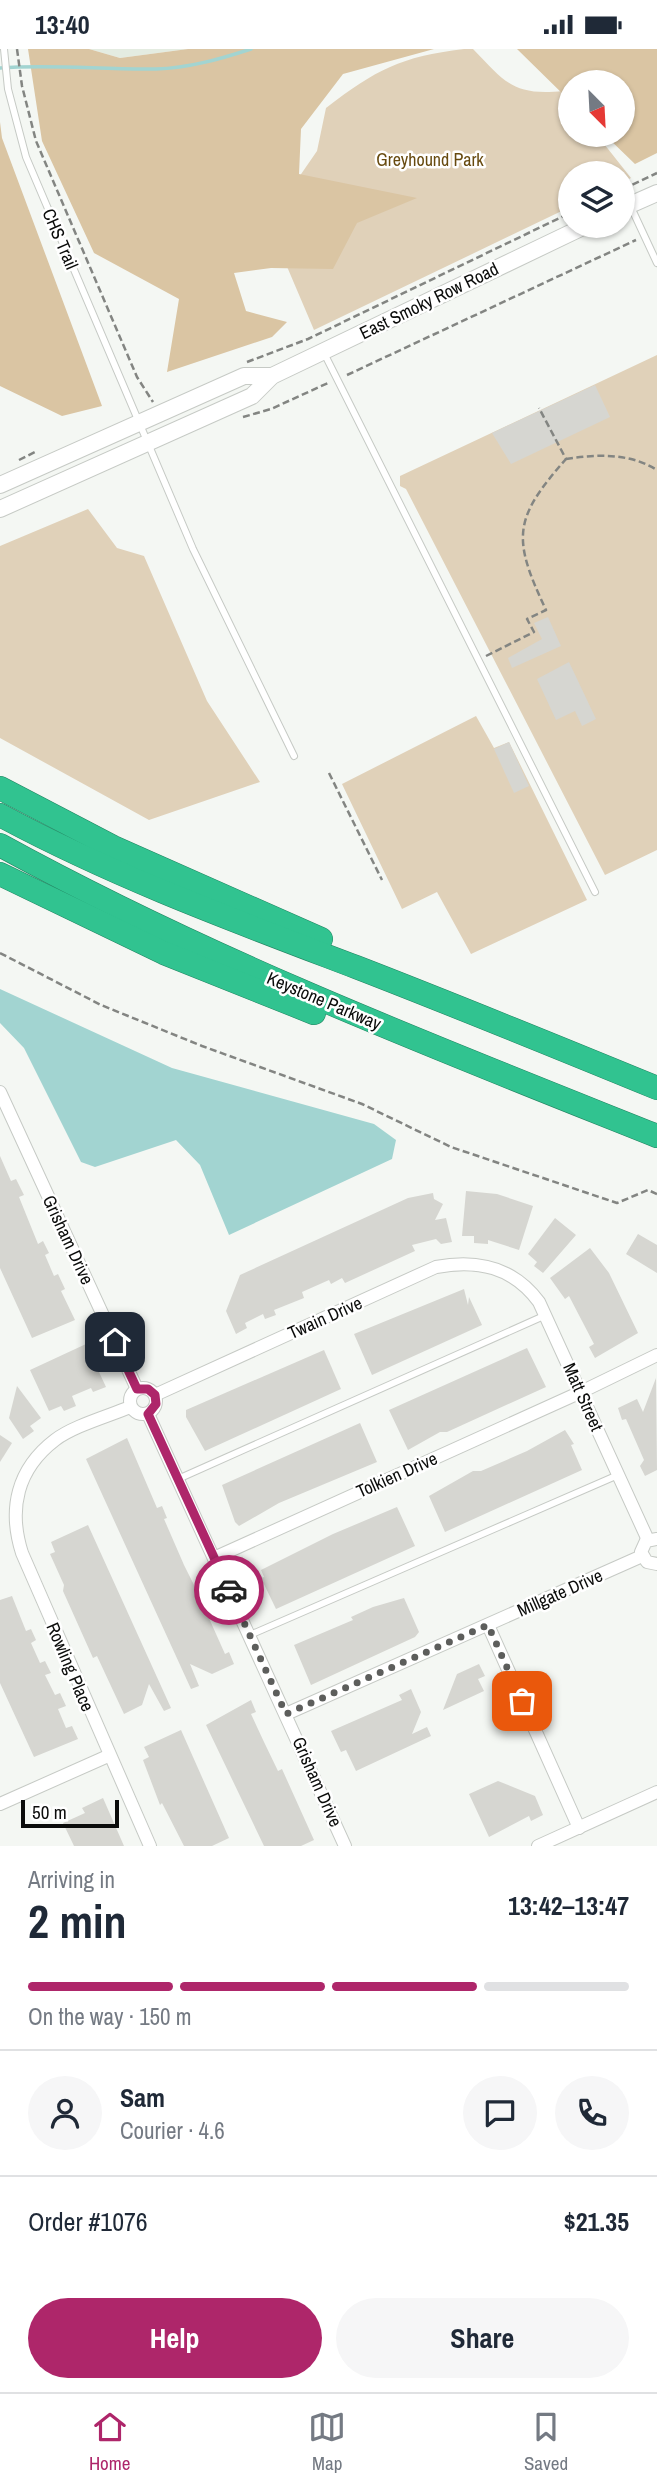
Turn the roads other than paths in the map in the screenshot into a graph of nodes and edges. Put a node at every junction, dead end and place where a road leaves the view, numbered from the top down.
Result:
1 (4, 49) edge
2 (657, 193) edge
3 (635, 203) edge
4 (635, 223) edge
5 (560, 238) edge
6 (657, 263) edge
7 (323, 352) junction
8 (272, 376) junction
9 (139, 422) junction
10 (148, 443) junction
11 (0, 485) edge
12 (0, 509) edge
13 (294, 756) dead end
14 (0, 788) edge
15 (0, 815) edge
16 (0, 845) edge
17 (0, 874) edge
18 (595, 892) dead end
19 (510, 1028) junction
20 (657, 1087) edge
21 (0, 1092) edge
22 (657, 1137) edge
23 (500, 1269) joint
24 (546, 1315) junction
25 (657, 1355) edge
26 (137, 1389) junction
27 (581, 1392) junction
28 (155, 1395) junction
29 (130, 1407) junction
30 (148, 1414) junction
31 (618, 1475) junction
32 (178, 1479) junction
33 (653, 1539) edge
34 (642, 1556) junction
35 (214, 1558) junction
36 (657, 1564) edge
37 (488, 1625) junction
38 (250, 1635) junction
39 (286, 1714) junction
40 (108, 1756) junction
41 (657, 1792) edge
42 (0, 1804) edge
43 (579, 1828) junction
44 (150, 1846) edge
45 (345, 1846) edge
46 (538, 1846) edge

1 - 9 lane, CHS Trail
2 - 3 street
4 - 6 lane
5 - 7 street, East Smoky Row Road
7 - 8 street, East Smoky Row Road
7 - 18 lane
8 - 9 street, East Smoky Row Road
8 - 10 street, East Smoky Row Road
9 - 10 lane, CHS Trail
9 - 11 street, East Smoky Row Road
10 - 12 street, East Smoky Row Road
10 - 13 lane, CHS Trail
14 - 19 highway
15 - 19 highway
16 - 22 highway, Keystone Parkway
17 - 22 highway
19 - 20 highway
21 - 26 street, Grisham Drive
23 - 24 street, Matt Street
23 - 28 street, Twain Drive
24 - 27 street, Matt Street
24 - 32 lane
25 - 27 street, Tolkien Drive
26 - 28 street
26 - 29 street
27 - 31 street, Matt Street
27 - 35 street, Tolkien Drive
28 - 30 street
29 - 30 street
29 - 40 street, Rowling Place
30 - 32 street, Grisham Drive
31 - 33 street, Matt Street
31 - 38 lane
32 - 35 street, Grisham Drive
33 - 34 street
34 - 36 street
34 - 37 street, Millgate Drive
35 - 38 street, Grisham Drive
37 - 39 street, Millgate Drive
37 - 43 street
38 - 39 street, Grisham Drive
39 - 45 street, Grisham Drive
40 - 42 street
40 - 44 street, Rowling Place
41 - 43 street
43 - 46 street

